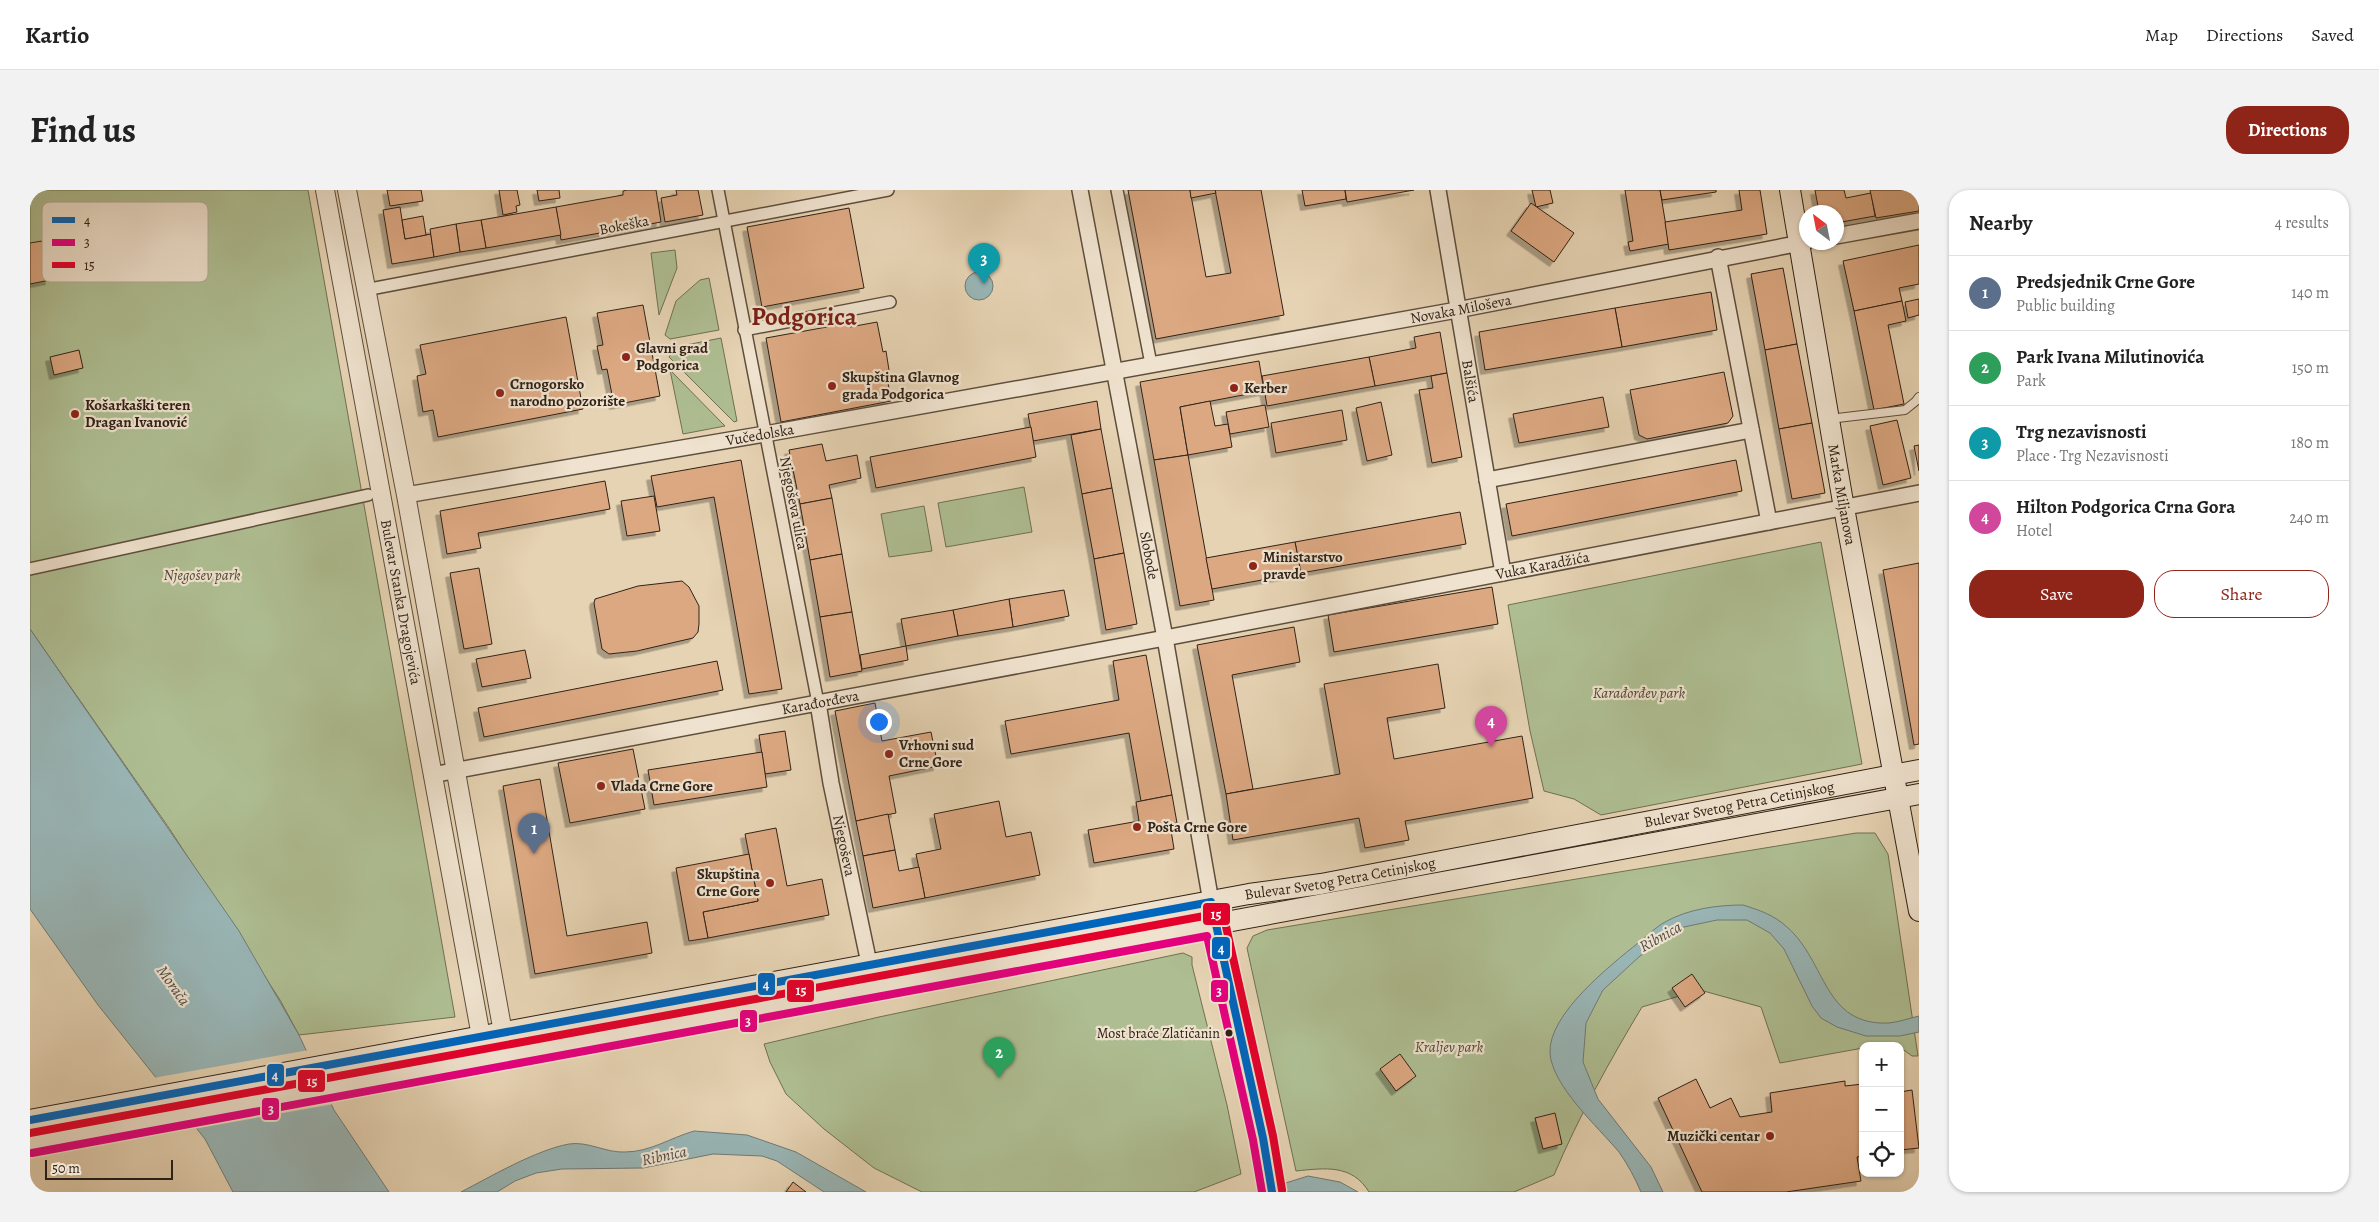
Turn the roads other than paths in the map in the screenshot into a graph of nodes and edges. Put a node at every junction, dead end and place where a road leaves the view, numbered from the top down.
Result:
1 (325, 190) edge
2 (348, 190) edge
3 (718, 190) edge
4 (888, 190) edge
5 (1080, 190) edge
6 (1118, 190) edge
7 (1438, 190) edge
8 (1790, 190) edge
9 (723, 221) junction
10 (1919, 221) edge
11 (1799, 226) edge
12 (1844, 235) edge
13 (1799, 243) edge
14 (1804, 250) edge
15 (1718, 257) junction
16 (365, 290) junction
17 (344, 294) junction
18 (890, 302) dead end
19 (1457, 310) junction
20 (744, 330) junction
21 (1151, 364) junction
22 (1114, 371) junction
23 (1919, 397) edge
24 (1829, 419) junction
25 (1751, 430) junction
26 (765, 434) junction
27 (1487, 480) junction
28 (1919, 493) edge
29 (368, 495) dead end
30 (406, 495) junction
31 (1844, 508) junction
32 (1769, 522) junction
33 (30, 569) edge
34 (1503, 573) junction
35 (1165, 638) junction
36 (818, 703) junction
37 (1919, 770) edge
38 (454, 771) junction
39 (1894, 774) junction
40 (432, 775) junction
41 (1919, 794) edge
42 (1899, 798) junction
43 (1211, 902) junction
44 (1919, 911) edge
45 (1215, 924) junction
46 (869, 966) junction
47 (874, 986) junction
48 (503, 1034) junction
49 (481, 1038) junction
50 (507, 1054) junction
51 (485, 1058) junction
52 (30, 1120) edge
53 (30, 1142) edge
54 (1272, 1192) edge

1 - 17 street, Bulevar Stanka Dragojevića
2 - 16 street, Bulevar Stanka Dragojevića
3 - 9 street
4 - 9 street, Bokeška
5 - 22 street, Slobode
6 - 21 street
7 - 19 street, Balšića
8 - 11 main road, Marka Miljanova
9 - 16 street, Bokeška
9 - 20 street, Njegoševa ulica
10 - 12 street
13 - 15 street, Novaka Miloševa
14 - 24 main road, Marka Miljanova
15 - 19 street, Novaka Miloševa
15 - 25 street
16 - 17 street
16 - 30 street, Bulevar Stanka Dragojevića
17 - 40 street, Bulevar Stanka Dragojevića
18 - 20 street
19 - 21 street, Novaka Miloševa
19 - 27 street, Balšića
20 - 26 street, Njegoševa ulica
21 - 22 street, Novaka Miloševa
22 - 26 street, Vučedolska
22 - 35 street, Slobode
23 - 24 lane
24 - 31 main road, Marka Miljanova
25 - 27 street
25 - 32 street
26 - 30 street, Vučedolska
26 - 36 street, Njegoševa ulica
27 - 34 street, Balšića
28 - 31 street, Vuka Karadžića
29 - 33 street
30 - 38 street, Bulevar Stanka Dragojevića
31 - 32 street, Vuka Karadžića
31 - 39 main road, Marka Miljanova
32 - 34 street, Vuka Karadžića
34 - 35 street, Vuka Karadžića
35 - 36 street, Karađorđeva
35 - 43 street, Slobode
36 - 38 street, Karađorđeva
36 - 46 street, Njegoševa
37 - 39 main road, Bulevar Svetog Petra Cetinjskog
38 - 40 street, Karađorđeva
38 - 48 street, Bulevar Stanka Dragojevića
39 - 42 main road, Marka Miljanova
39 - 43 main road, Bulevar Svetog Petra Cetinjskog
40 - 49 street, Bulevar Stanka Dragojevića
41 - 42 main road, Bulevar Svetog Petra Cetinjskog
42 - 44 main road, Marka Miljanova
42 - 45 main road, Bulevar Svetog Petra Cetinjskog
43 - 45 street, Slobode
43 - 46 main road, Bulevar Svetog Petra Cetinjskog
45 - 47 main road, Bulevar Svetog Petra Cetinjskog
45 - 54 street, Slobode
46 - 47 street, Njegoševa
46 - 48 main road, Bulevar Svetog Petra Cetinjskog
47 - 50 main road, Bulevar Svetog Petra Cetinjskog
48 - 49 main road, Bulevar Svetog Petra Cetinjskog
48 - 50 street, Bulevar Stanka Dragojevića
49 - 51 street, Bulevar Stanka Dragojevića
49 - 52 main road, Bulevar Svetog Petra Cetinjskog
50 - 51 main road, Bulevar Svetog Petra Cetinjskog
51 - 53 main road, Bulevar Svetog Petra Cetinjskog

